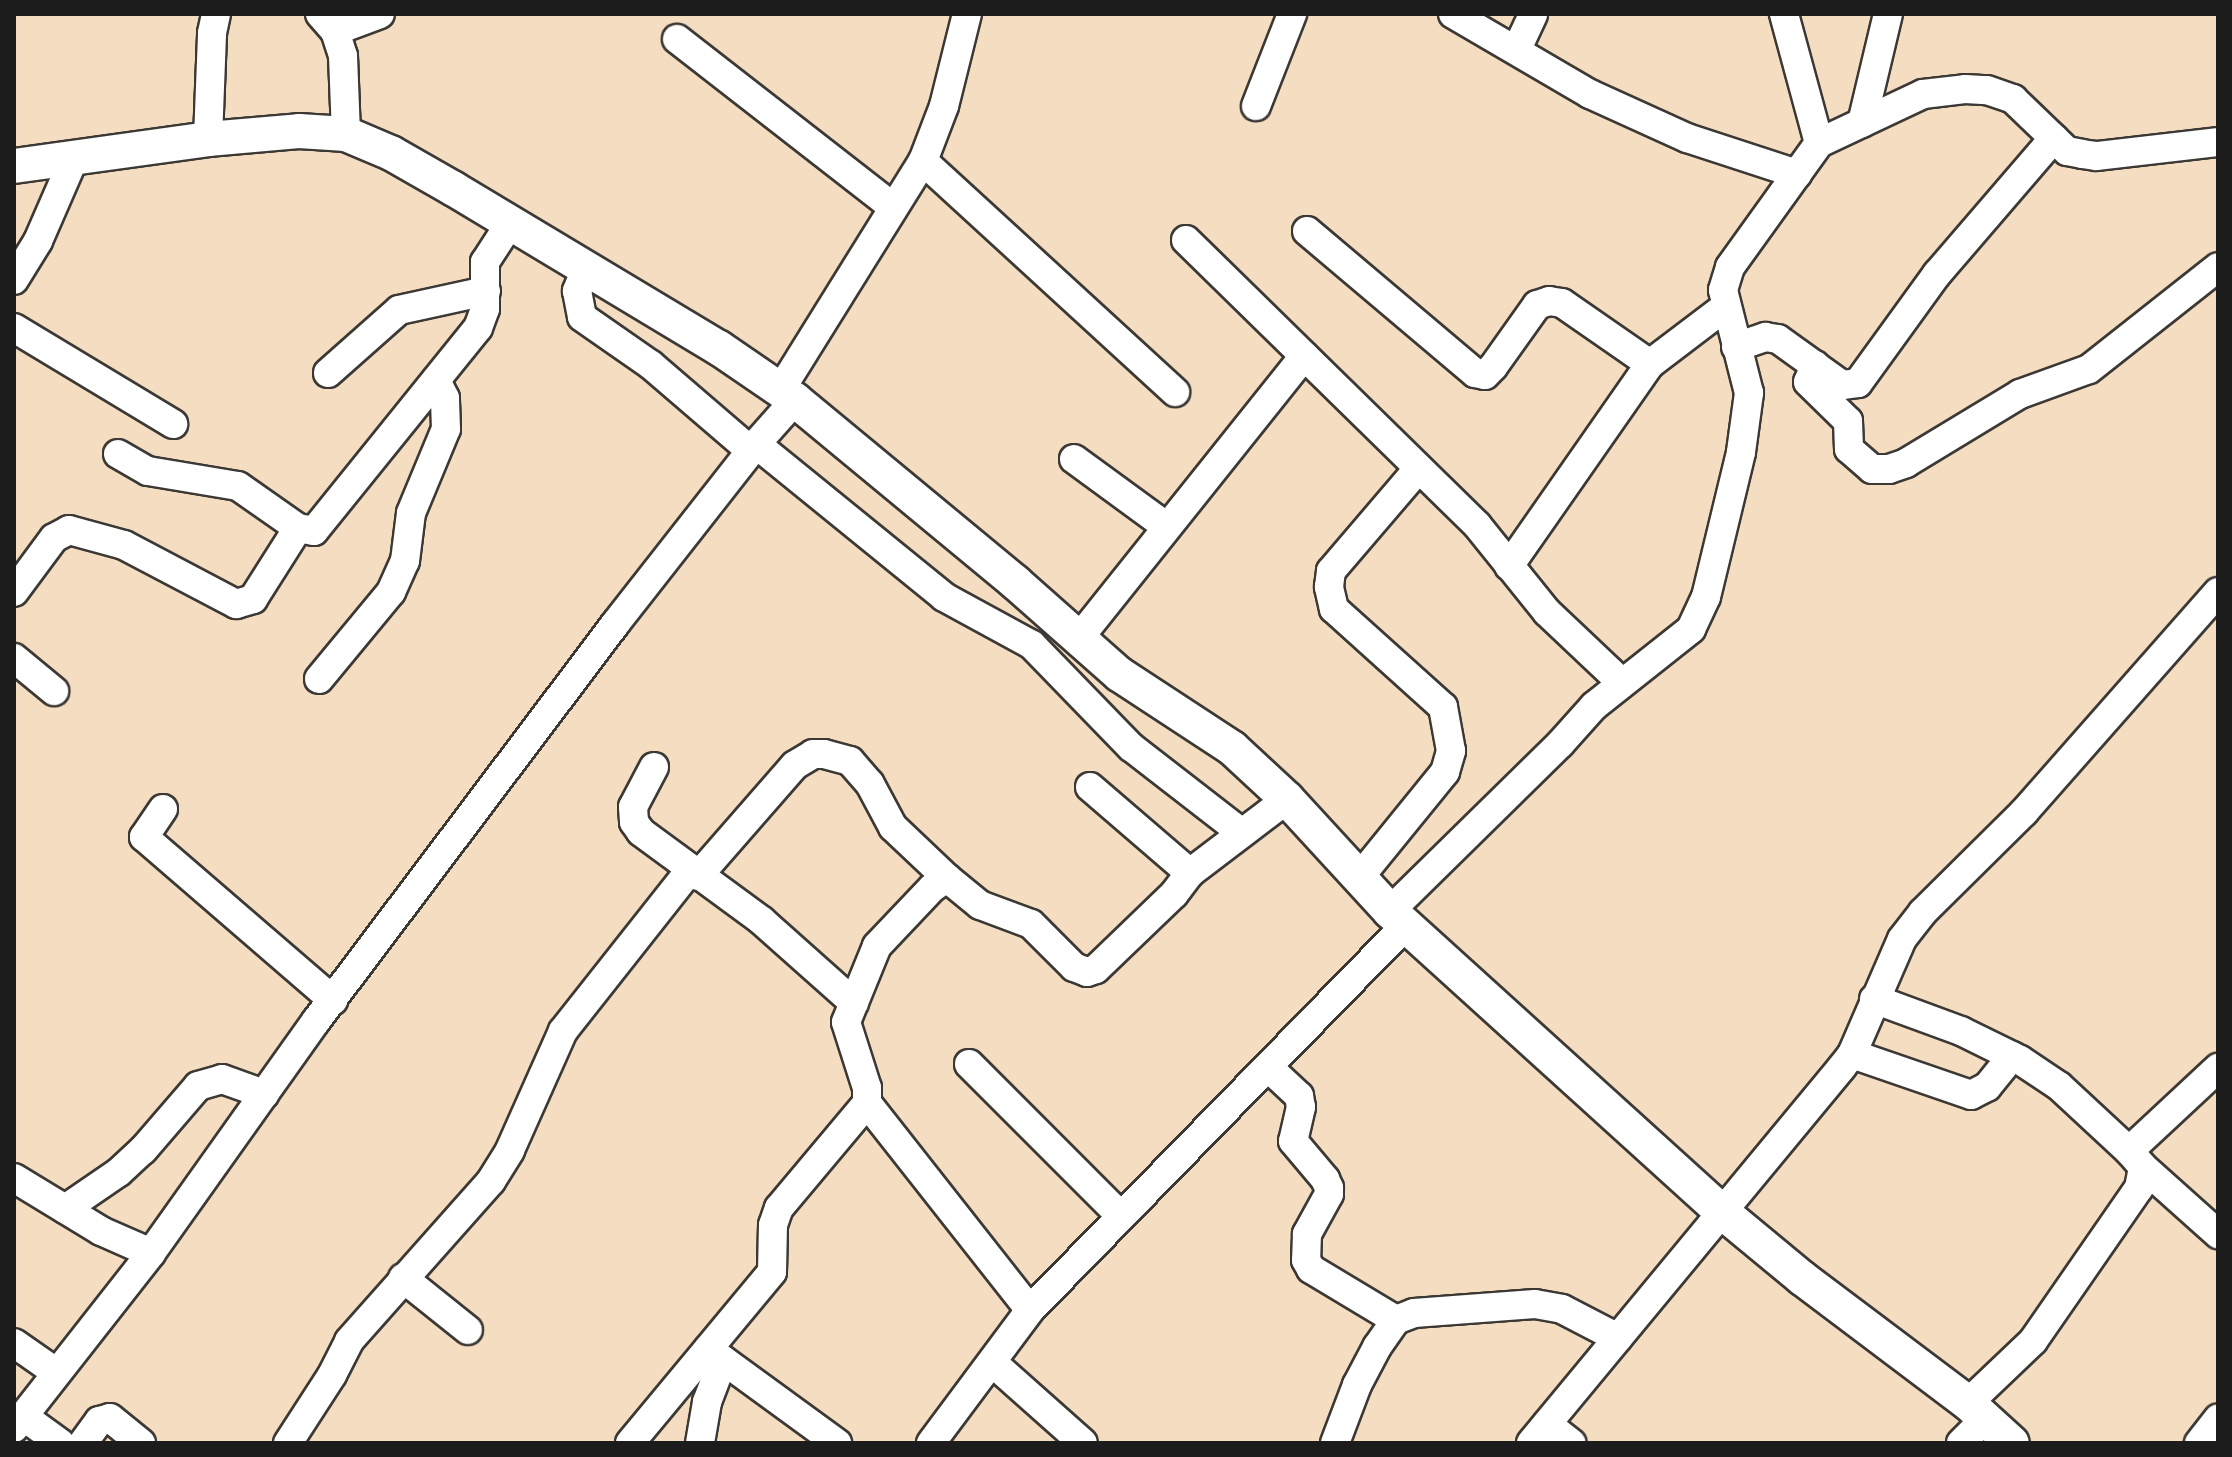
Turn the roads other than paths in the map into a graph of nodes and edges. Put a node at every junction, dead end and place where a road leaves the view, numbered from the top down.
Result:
1 (216, 14) edge
2 (380, 14) edge
3 (967, 14) edge
4 (1292, 14) edge
5 (1453, 14) edge
6 (1533, 14) edge
7 (1784, 14) edge
8 (1888, 14) edge
9 (327, 22) edge
10 (677, 39) dead end
11 (1517, 49) junction
12 (1256, 106) dead end
13 (1862, 123) junction
14 (346, 134) junction
15 (2054, 138) junction
16 (208, 139) junction
17 (2218, 142) edge
18 (1819, 143) junction
19 (75, 156) junction
20 (923, 161) junction
21 (14, 166) edge
22 (1797, 174) junction
23 (893, 207) junction
24 (511, 222) junction
25 (1307, 231) dead end
26 (1186, 240) dead end
27 (587, 267) junction
28 (2218, 267) edge
29 (14, 280) edge
30 (486, 291) junction
31 (1725, 307) junction
32 (14, 328) edge
33 (1736, 347) junction
34 (1304, 356) junction
35 (1650, 364) junction
36 (1815, 365) junction
37 (328, 373) dead end
38 (436, 380) junction
39 (1175, 392) dead end
40 (788, 395) junction
41 (173, 424) dead end
42 (753, 448) junction
43 (118, 454) dead end
44 (1074, 459) dead end
45 (1419, 468) junction
46 (1167, 527) junction
47 (298, 528) junction
48 (1509, 566) junction
49 (14, 592) edge
50 (2218, 592) edge
51 (1079, 638) junction
52 (14, 658) edge
53 (319, 679) dead end
54 (1622, 683) junction
55 (54, 691) dead end
56 (654, 767) dead end
57 (1090, 787) dead end
58 (1287, 799) junction
59 (163, 809) dead end
60 (1242, 833) junction
61 (694, 873) junction
62 (1190, 873) junction
63 (947, 878) junction
64 (1358, 879) junction
65 (1398, 918) junction
66 (1874, 999) junction
67 (333, 1000) junction
68 (854, 1003) junction
69 (1852, 1054) junction
70 (2012, 1056) junction
71 (969, 1064) dead end
72 (1269, 1068) junction
73 (2218, 1068) edge
74 (264, 1094) junction
75 (867, 1103) junction
76 (2136, 1159) junction
77 (14, 1178) edge
78 (65, 1209) junction
79 (1721, 1211) junction
80 (1121, 1216) junction
81 (2218, 1234) edge
82 (151, 1253) junction
83 (403, 1278) junction
84 (1030, 1310) junction
85 (1396, 1320) junction
86 (468, 1330) dead end
87 (1618, 1338) junction
88 (14, 1343) edge
89 (715, 1354) junction
90 (993, 1363) junction
91 (57, 1373) junction
92 (1976, 1411) junction
93 (2218, 1419) edge
94 (19, 1422) edge
95 (1539, 1433) edge
96 (60, 1443) edge
97 (83, 1443) edge
98 (141, 1443) edge
99 (288, 1443) edge
100 (630, 1443) edge
101 (700, 1443) edge
102 (837, 1443) edge
103 (931, 1443) edge
104 (1083, 1443) edge
105 (1335, 1443) edge
106 (1571, 1443) edge
107 (1961, 1443) edge
108 (2012, 1443) edge
109 (2199, 1443) edge

1 - 16 street
2 - 9 street
3 - 20 street
4 - 12 street
5 - 11 street
6 - 11 street
7 - 18 street
8 - 13 street
9 - 14 street
10 - 23 street
11 - 22 street
13 - 15 street
13 - 18 street
14 - 16 main road
14 - 24 main road
15 - 17 street
15 - 36 street
16 - 19 main road
18 - 22 street
19 - 21 main road
19 - 29 street
20 - 23 street
20 - 39 street
22 - 31 street
23 - 40 street
24 - 27 main road
24 - 30 street
25 - 35 street
26 - 34 street
27 - 40 main road
27 - 42 street
28 - 36 street
30 - 37 street
30 - 38 street
31 - 33 street
31 - 35 street
32 - 41 street
33 - 36 street
33 - 54 street
34 - 45 street
34 - 46 street
35 - 48 street
38 - 47 street
38 - 53 street
40 - 42 street
40 - 51 main road
42 - 60 street
42 - 67 street
43 - 47 street
44 - 46 street
45 - 48 street
45 - 64 street
46 - 51 street
47 - 49 street
48 - 54 street
50 - 66 street
51 - 58 main road
52 - 55 street
54 - 65 street
56 - 61 street
57 - 62 street
58 - 60 street
58 - 64 main road
59 - 67 street
60 - 62 street
61 - 63 street
61 - 68 street
61 - 83 street
62 - 63 street
63 - 68 street
64 - 65 main road
65 - 72 street
65 - 79 main road
66 - 69 street
66 - 70 street
67 - 74 street
68 - 75 street
69 - 70 street
69 - 79 street
70 - 76 street
71 - 80 street
72 - 80 street
72 - 85 street
73 - 76 street
74 - 78 street
74 - 82 street
75 - 84 street
75 - 89 street
76 - 81 street
76 - 92 street
77 - 78 street
78 - 82 street
79 - 87 street
79 - 92 main road
80 - 84 street
82 - 91 street
83 - 86 street
83 - 99 street
84 - 90 street
85 - 87 street
85 - 105 street
87 - 95 street
88 - 91 street
89 - 100 street
89 - 101 street
89 - 102 street
90 - 103 street
90 - 104 street
91 - 94 street
92 - 107 street
92 - 108 main road
93 - 109 street
94 - 96 street
95 - 106 street
97 - 98 street

